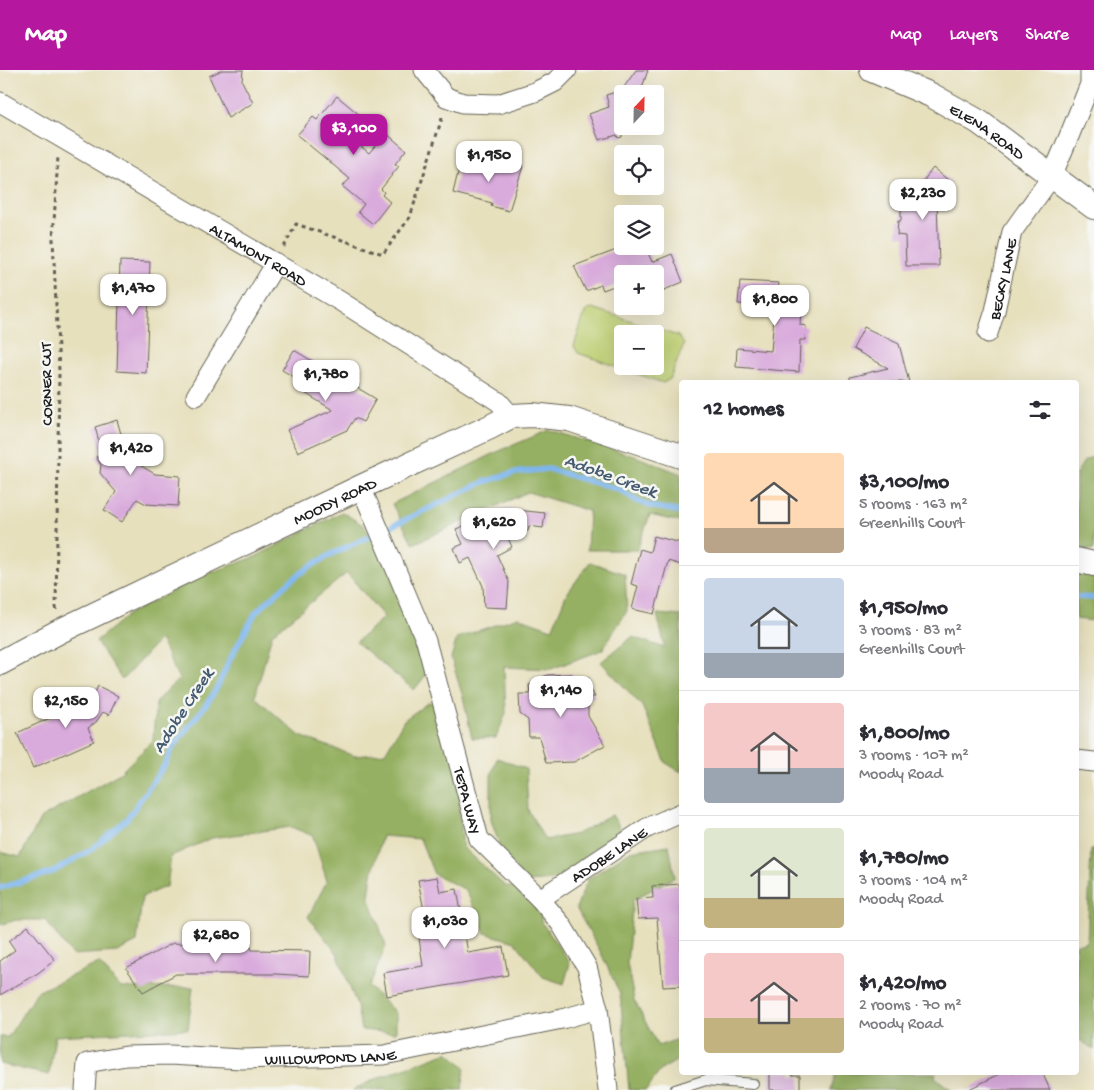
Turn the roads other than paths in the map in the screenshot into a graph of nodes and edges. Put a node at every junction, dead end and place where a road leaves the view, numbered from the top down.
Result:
1 (424, 70) edge
2 (568, 70) edge
3 (872, 70) edge
4 (1090, 70) edge
5 (0, 102) edge
6 (1052, 176) junction
7 (1094, 207) edge
8 (276, 263) junction
9 (988, 333) dead end
10 (196, 396) dead end
11 (511, 416) junction
12 (679, 455) edge
13 (361, 487) junction
14 (1079, 561) edge
15 (1094, 564) edge
16 (0, 664) edge
17 (1079, 760) edge
18 (1094, 762) edge
19 (679, 813) edge
20 (540, 899) junction
21 (598, 1009) junction
22 (753, 1084) dead end
23 (85, 1090) edge
24 (608, 1090) edge
25 (675, 1090) edge

1 - 2 street
3 - 6 street, ELENA ROAD
4 - 6 street, BECKY LANE
5 - 8 street, ALTAMONT ROAD
6 - 7 street, ELENA ROAD
6 - 9 street, BECKY LANE
8 - 10 street
8 - 11 street, ALTAMONT ROAD
11 - 12 street, MOODY ROAD
11 - 13 street, MOODY ROAD
13 - 16 street, MOODY ROAD
13 - 20 street, TEPA WAY
14 - 15 street
17 - 18 street
19 - 20 street, ADOBE LANE
20 - 21 street, TEPA WAY
21 - 23 street, WILLOWPOND LANE
21 - 24 street, TEPA WAY
22 - 25 lane

